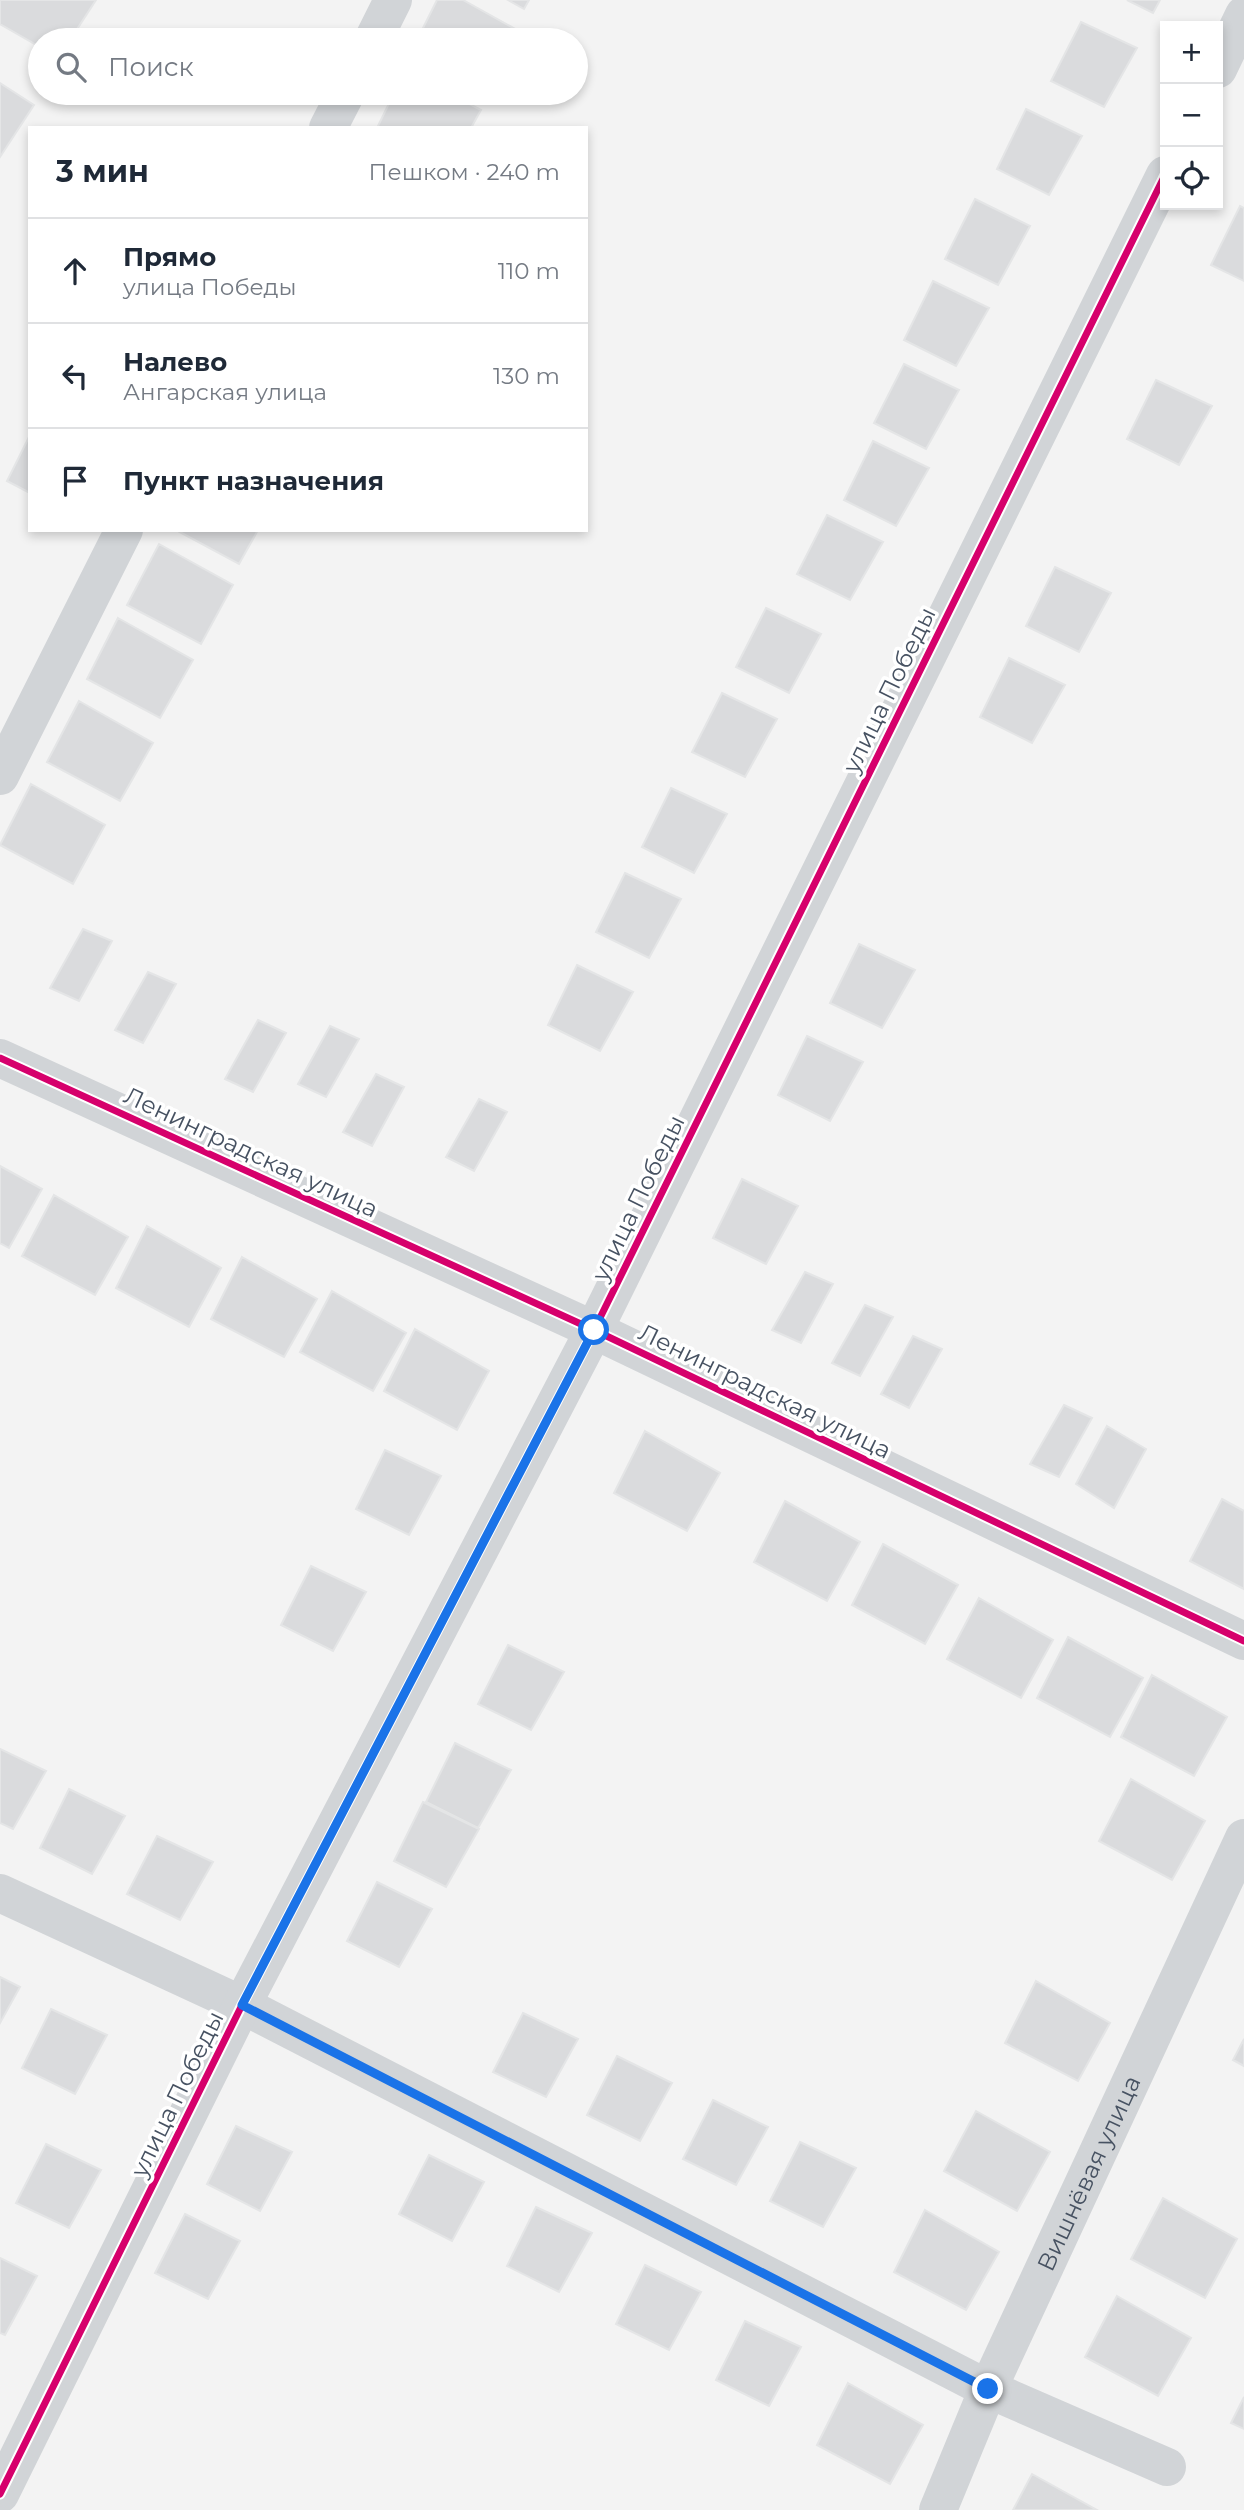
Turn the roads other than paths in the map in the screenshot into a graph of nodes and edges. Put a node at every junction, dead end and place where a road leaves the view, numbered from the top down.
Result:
1 (393, 0) edge
2 (1244, 15) edge
3 (379, 28) edge
4 (1223, 59) edge
5 (340, 105) edge
6 (329, 126) edge
7 (1160, 185) edge
8 (123, 532) edge
9 (0, 776) edge
10 (0, 1058) edge
11 (594, 1330) junction
12 (1244, 1641) edge
13 (1244, 1838) edge
14 (0, 1893) edge
15 (242, 2005) junction
16 (988, 2389) junction
17 (1167, 2468) dead end
18 (0, 2494) edge
19 (938, 2510) edge

1 - 3 street
2 - 4 street
5 - 6 street
7 - 11 street, улица Победы
8 - 9 street
10 - 11 street, Ленинградская улица
11 - 12 street, Ленинградская улица
11 - 15 street, улица Победы
13 - 16 street, Вишнёвая улица
14 - 15 street
15 - 16 street
15 - 18 street, улица Победы
16 - 17 street
16 - 19 street, Вишнёвая улица

